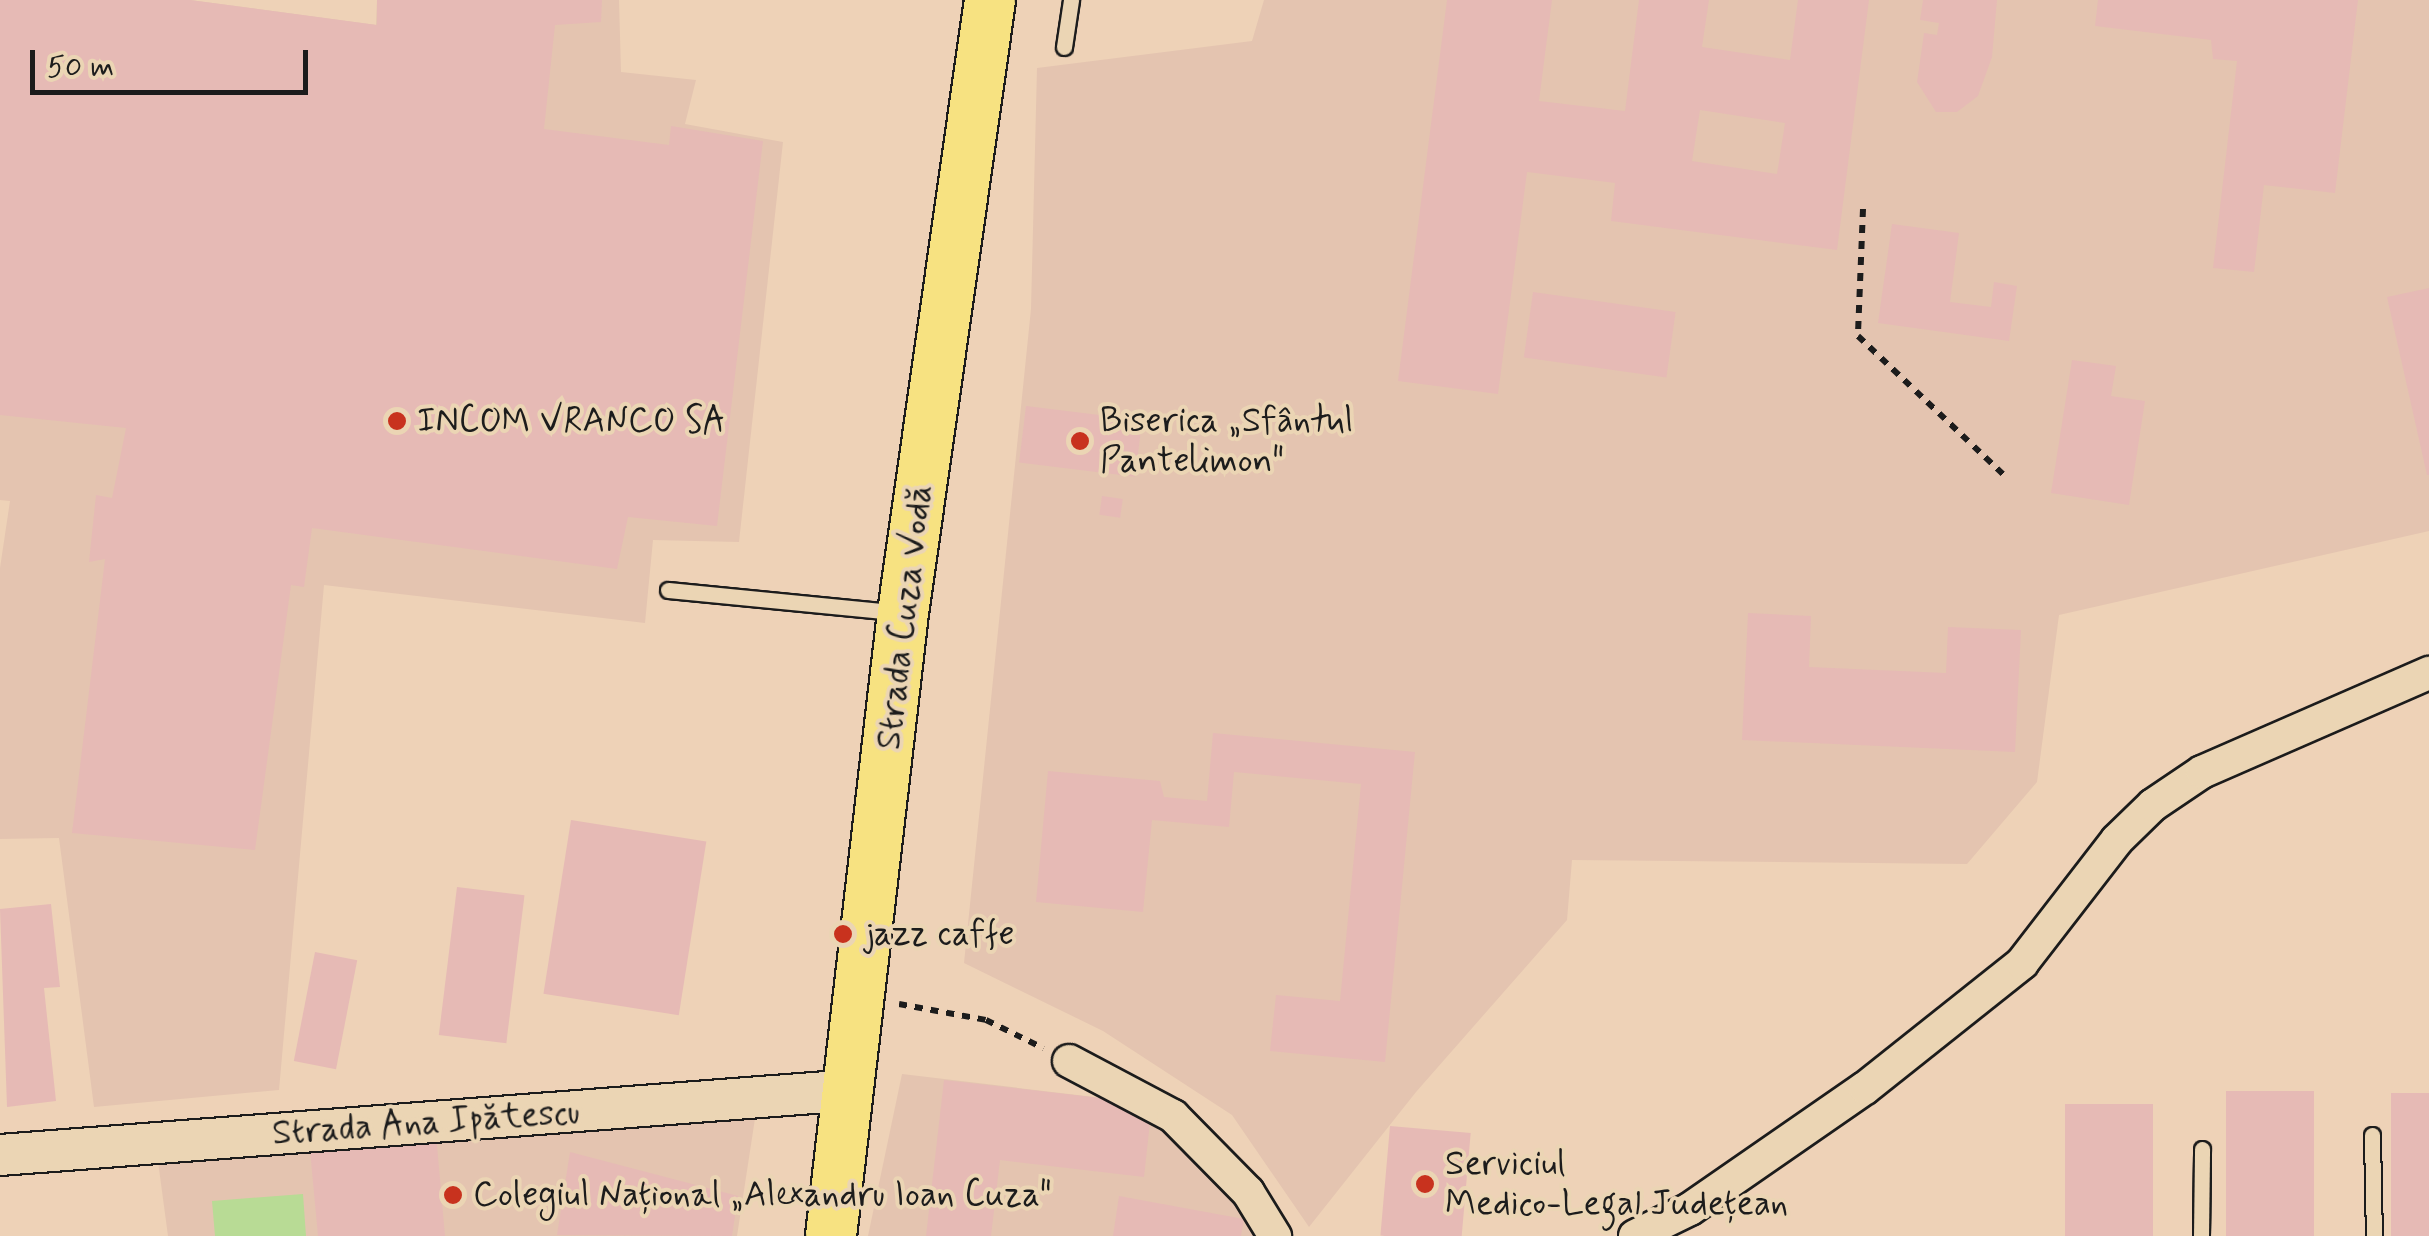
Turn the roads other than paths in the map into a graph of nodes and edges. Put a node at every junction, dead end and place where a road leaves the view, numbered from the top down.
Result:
1 (990, 0) edge
2 (1071, 0) edge
3 (1064, 47) dead end
4 (668, 590) dead end
5 (904, 613) junction
6 (2429, 673) edge
7 (1069, 1061) road end
8 (852, 1090) junction
9 (2372, 1136) dead end
10 (2202, 1149) dead end
11 (0, 1156) edge
12 (831, 1236) edge
13 (1275, 1236) edge
14 (1635, 1236) edge
15 (2201, 1236) edge
16 (2374, 1236) edge

1 - 5 main road, Strada Cuza Vodă
2 - 3 lane
4 - 5 lane
5 - 8 main road, Strada Cuza Vodă
6 - 14 street
7 - 13 street
8 - 11 street, Strada Ana Ipătescu
8 - 12 main road, Strada Cuza Vodă
9 - 16 lane
10 - 15 lane

